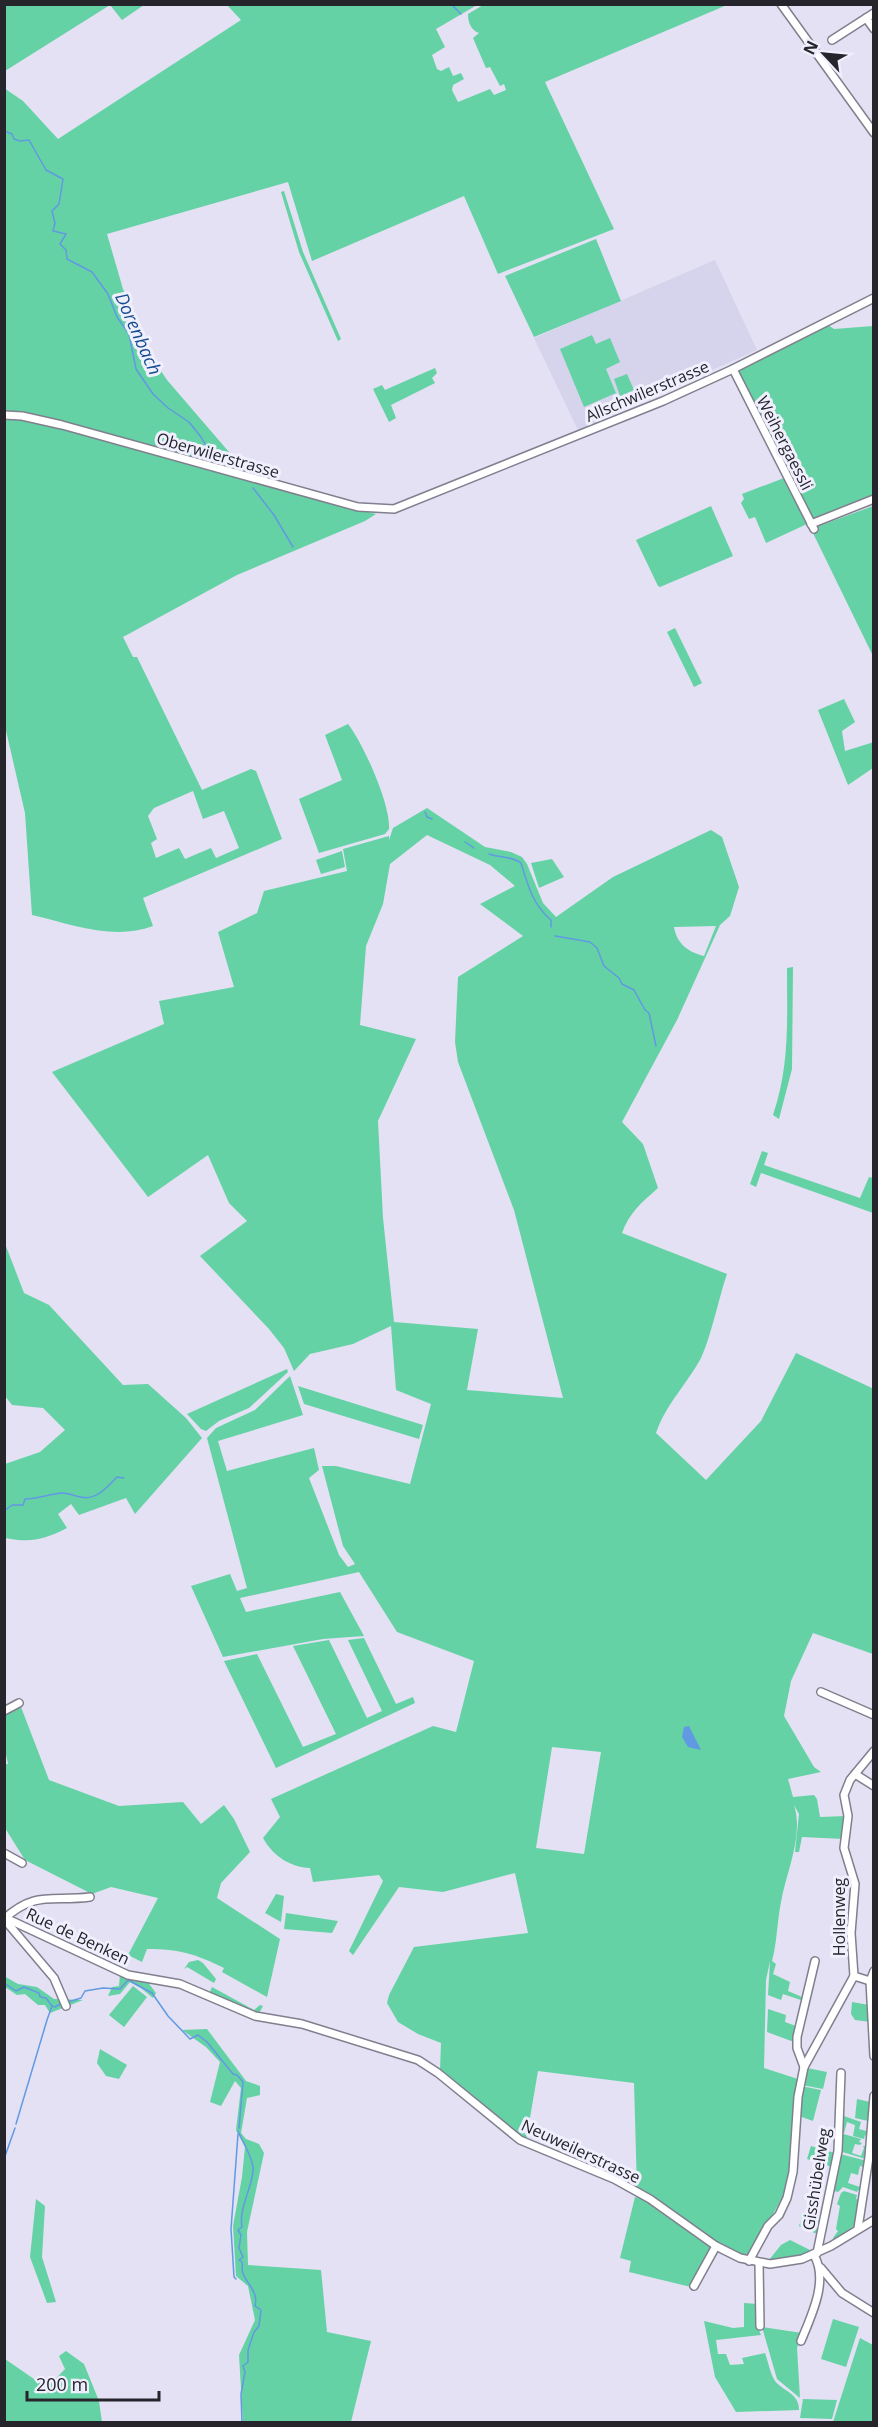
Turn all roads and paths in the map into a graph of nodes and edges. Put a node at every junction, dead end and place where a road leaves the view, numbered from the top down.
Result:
1 (781, 4) edge
2 (873, 12) edge
3 (866, 18) junction
4 (873, 29) edge
5 (832, 40) dead end
6 (873, 133) edge
7 (873, 298) edge
8 (733, 369) junction
9 (4, 416) edge
10 (424, 496) joint
11 (873, 499) edge
12 (820, 1692) dead end
13 (19, 1703) dead end
14 (4, 1711) edge
15 (873, 1716) edge
16 (873, 1751) edge
17 (855, 1774) junction
18 (873, 1786) edge
19 (4, 1852) edge
20 (22, 1863) dead end
21 (90, 1897) dead end
22 (4, 1919) edge
23 (815, 1961) dead end
24 (873, 1971) edge
25 (854, 1976) junction
26 (870, 1981) junction
27 (66, 2006) dead end
28 (312, 2027) joint
29 (873, 2056) edge
30 (804, 2067) junction
31 (841, 2073) dead end
32 (873, 2096) edge
33 (873, 2220) edge
34 (858, 2228) junction
35 (716, 2246) junction
36 (815, 2254) junction
37 (749, 2261) junction
38 (759, 2263) junction
39 (819, 2263) junction
40 (694, 2286) dead end
41 (873, 2313) edge
42 (760, 2326) dead end
43 (801, 2342) dead end

1 - 6 street
2 - 3 street
3 - 4 street
3 - 5 street
7 - 8 street, Allschwilerstrasse
8 - 10 street, Allschwilerstrasse
8 - 11 street, Weihergaessli
9 - 10 street, Oberwilerstrasse
12 - 15 street
13 - 14 street
16 - 17 street
17 - 18 street
17 - 25 street, Hollenweg
19 - 20 street
21 - 22 street
22 - 27 street
22 - 28 street, Rue de Benken
23 - 30 street
24 - 26 street
25 - 26 street
25 - 30 street
26 - 29 street
28 - 35 street, Neuweilerstrasse
30 - 37 street
31 - 36 street, Gisshübelweg
32 - 34 street
33 - 34 street, Neuweilerstrasse
34 - 36 street, Neuweilerstrasse
35 - 37 street, Neuweilerstrasse
35 - 40 street
36 - 38 street, Neuweilerstrasse
36 - 39 street
37 - 38 street, Neuweilerstrasse
38 - 42 street
39 - 41 street
39 - 43 street

